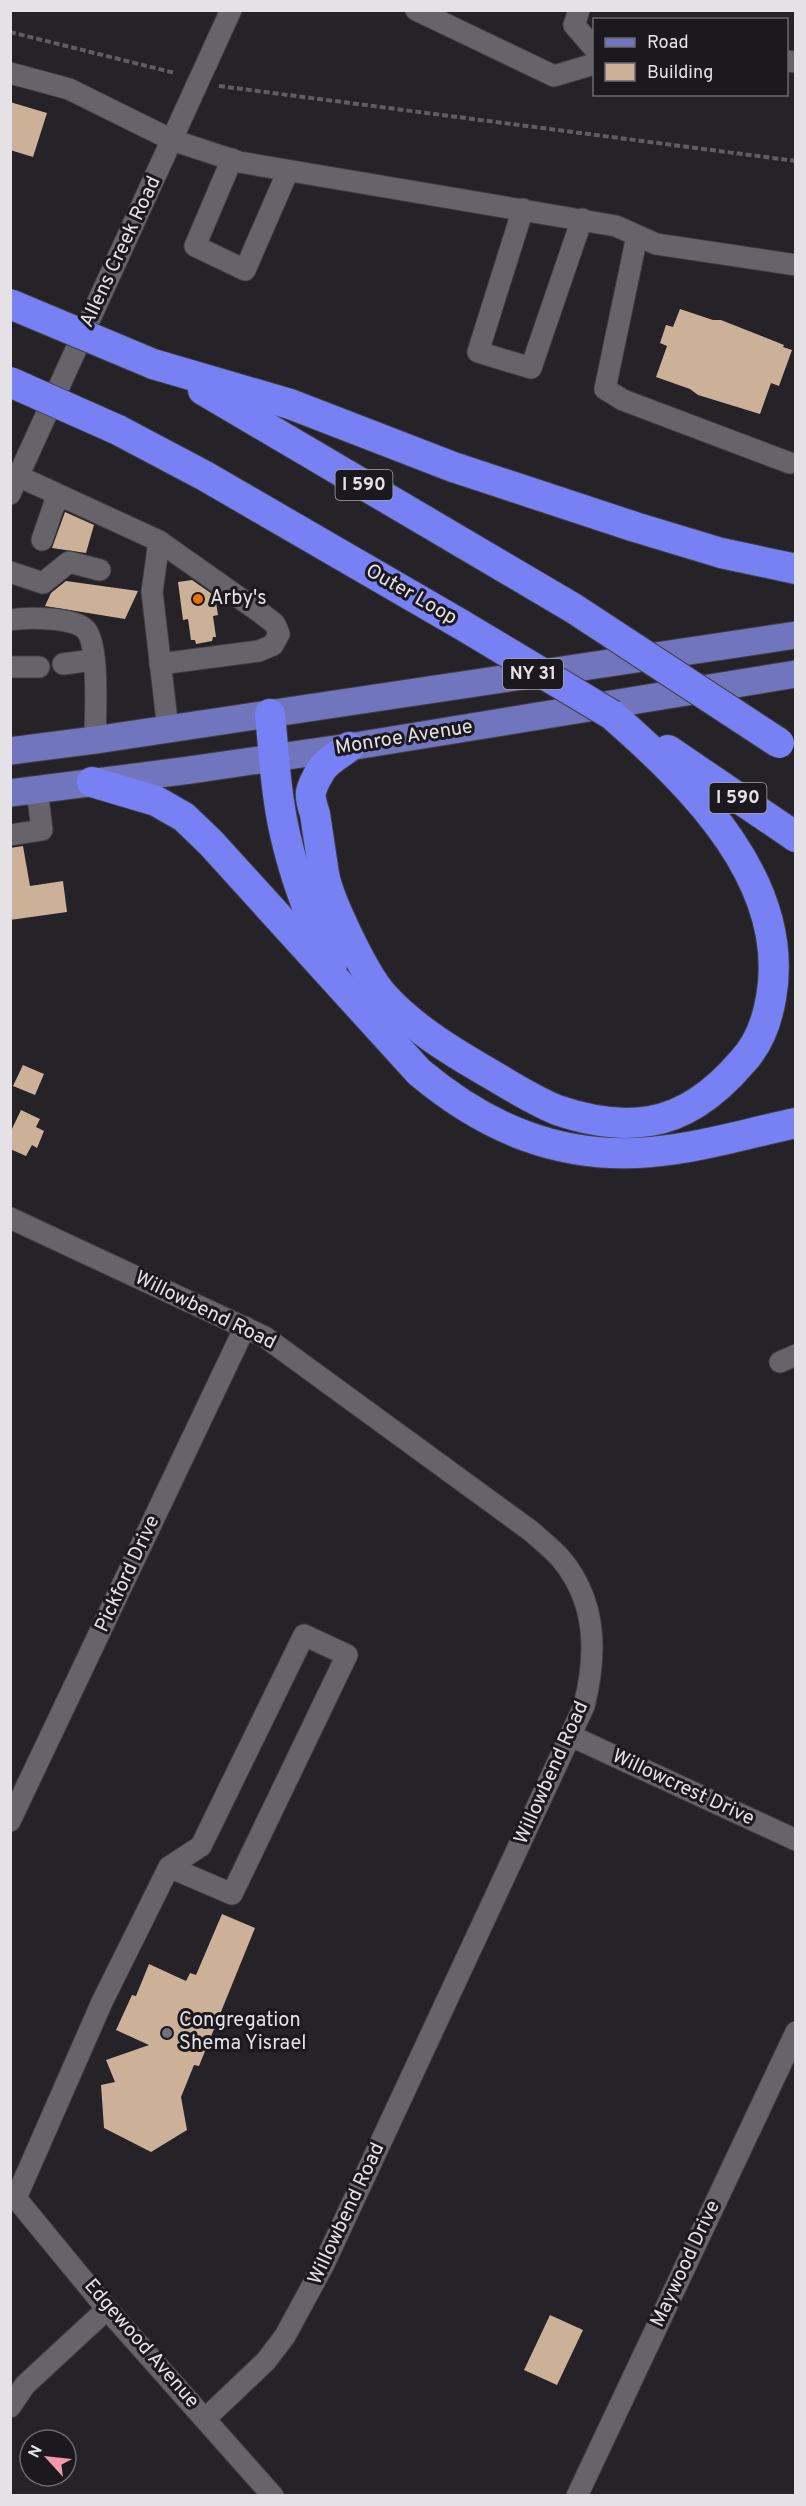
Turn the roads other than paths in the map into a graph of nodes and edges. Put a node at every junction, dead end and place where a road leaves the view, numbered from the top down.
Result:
1 (231, 10) edge
2 (416, 10) edge
3 (579, 10) edge
4 (593, 47) edge
5 (593, 64) edge
6 (10, 73) edge
7 (172, 140) junction
8 (232, 159) junction
9 (288, 171) junction
10 (523, 209) junction
11 (582, 219) junction
12 (637, 236) junction
13 (795, 265) edge
14 (10, 304) edge
15 (153, 364) junction
16 (10, 382) edge
17 (789, 463) dead end
18 (14, 483) edge
19 (62, 497) junction
20 (42, 540) dead end
21 (159, 541) junction
22 (795, 569) edge
23 (100, 570) dead end
24 (10, 572) edge
25 (10, 620) edge
26 (795, 635) edge
27 (94, 660) junction
28 (63, 664) dead end
29 (160, 664) junction
30 (10, 667) edge
31 (39, 667) dead end
32 (795, 674) edge
33 (270, 714) junction
34 (168, 729) junction
35 (96, 740) junction
36 (349, 747) junction
37 (787, 749) edge
38 (10, 751) edge
39 (275, 758) junction
40 (672, 759) junction
41 (92, 782) junction
42 (37, 789) junction
43 (10, 792) edge
44 (10, 835) edge
45 (795, 837) edge
46 (344, 992) junction
47 (795, 1123) edge
48 (10, 1218) edge
49 (245, 1327) junction
50 (571, 1736) junction
51 (10, 1821) edge
52 (795, 1840) edge
53 (169, 1867) junction
54 (795, 2032) edge
55 (13, 2194) edge
56 (107, 2309) junction
57 (10, 2408) edge
58 (206, 2418) junction
59 (273, 2496) edge
60 (577, 2496) edge

1 - 7 street, Allens Creek Road
2 - 5 street
3 - 4 street
6 - 7 street
7 - 8 street
7 - 18 street, Allens Creek Road
8 - 9 street
8 - 9 street
9 - 10 street
10 - 11 street
10 - 11 street
11 - 12 street
12 - 13 street
12 - 17 street
14 - 15 highway, I 590, bridge
15 - 22 highway
15 - 37 highway, I 590, bridge
16 - 40 highway, Outer Loop, bridge
18 - 19 street
19 - 20 street
19 - 21 street
21 - 29 street
21 - 29 street
23 - 24 street
25 - 27 street
26 - 33 main road, NY 31
27 - 28 street
27 - 35 street
29 - 34 street
30 - 31 street
32 - 36 main road, Monroe Avenue / NY 31
33 - 34 main road, NY 31
33 - 39 highway
34 - 35 main road, NY 31
35 - 38 main road, NY 31
36 - 39 main road, Monroe Avenue / NY 31
36 - 40 highway
39 - 41 main road, Monroe Avenue / NY 31
39 - 46 highway
40 - 45 highway, I 590
41 - 42 main road, Monroe Avenue / NY 31
41 - 46 highway
42 - 43 main road, Monroe Avenue / NY 31
42 - 44 street
46 - 47 highway
48 - 49 street, Willowbend Road
49 - 50 street, Willowbend Road
49 - 51 street, Pickford Drive
50 - 52 street, Willowcrest Drive
50 - 58 street, Willowbend Road
53 - 53 street
53 - 55 street
54 - 60 street, Maywood Drive
55 - 56 street, Edgewood Avenue
56 - 57 street
56 - 58 street, Edgewood Avenue
58 - 59 street, Edgewood Avenue

